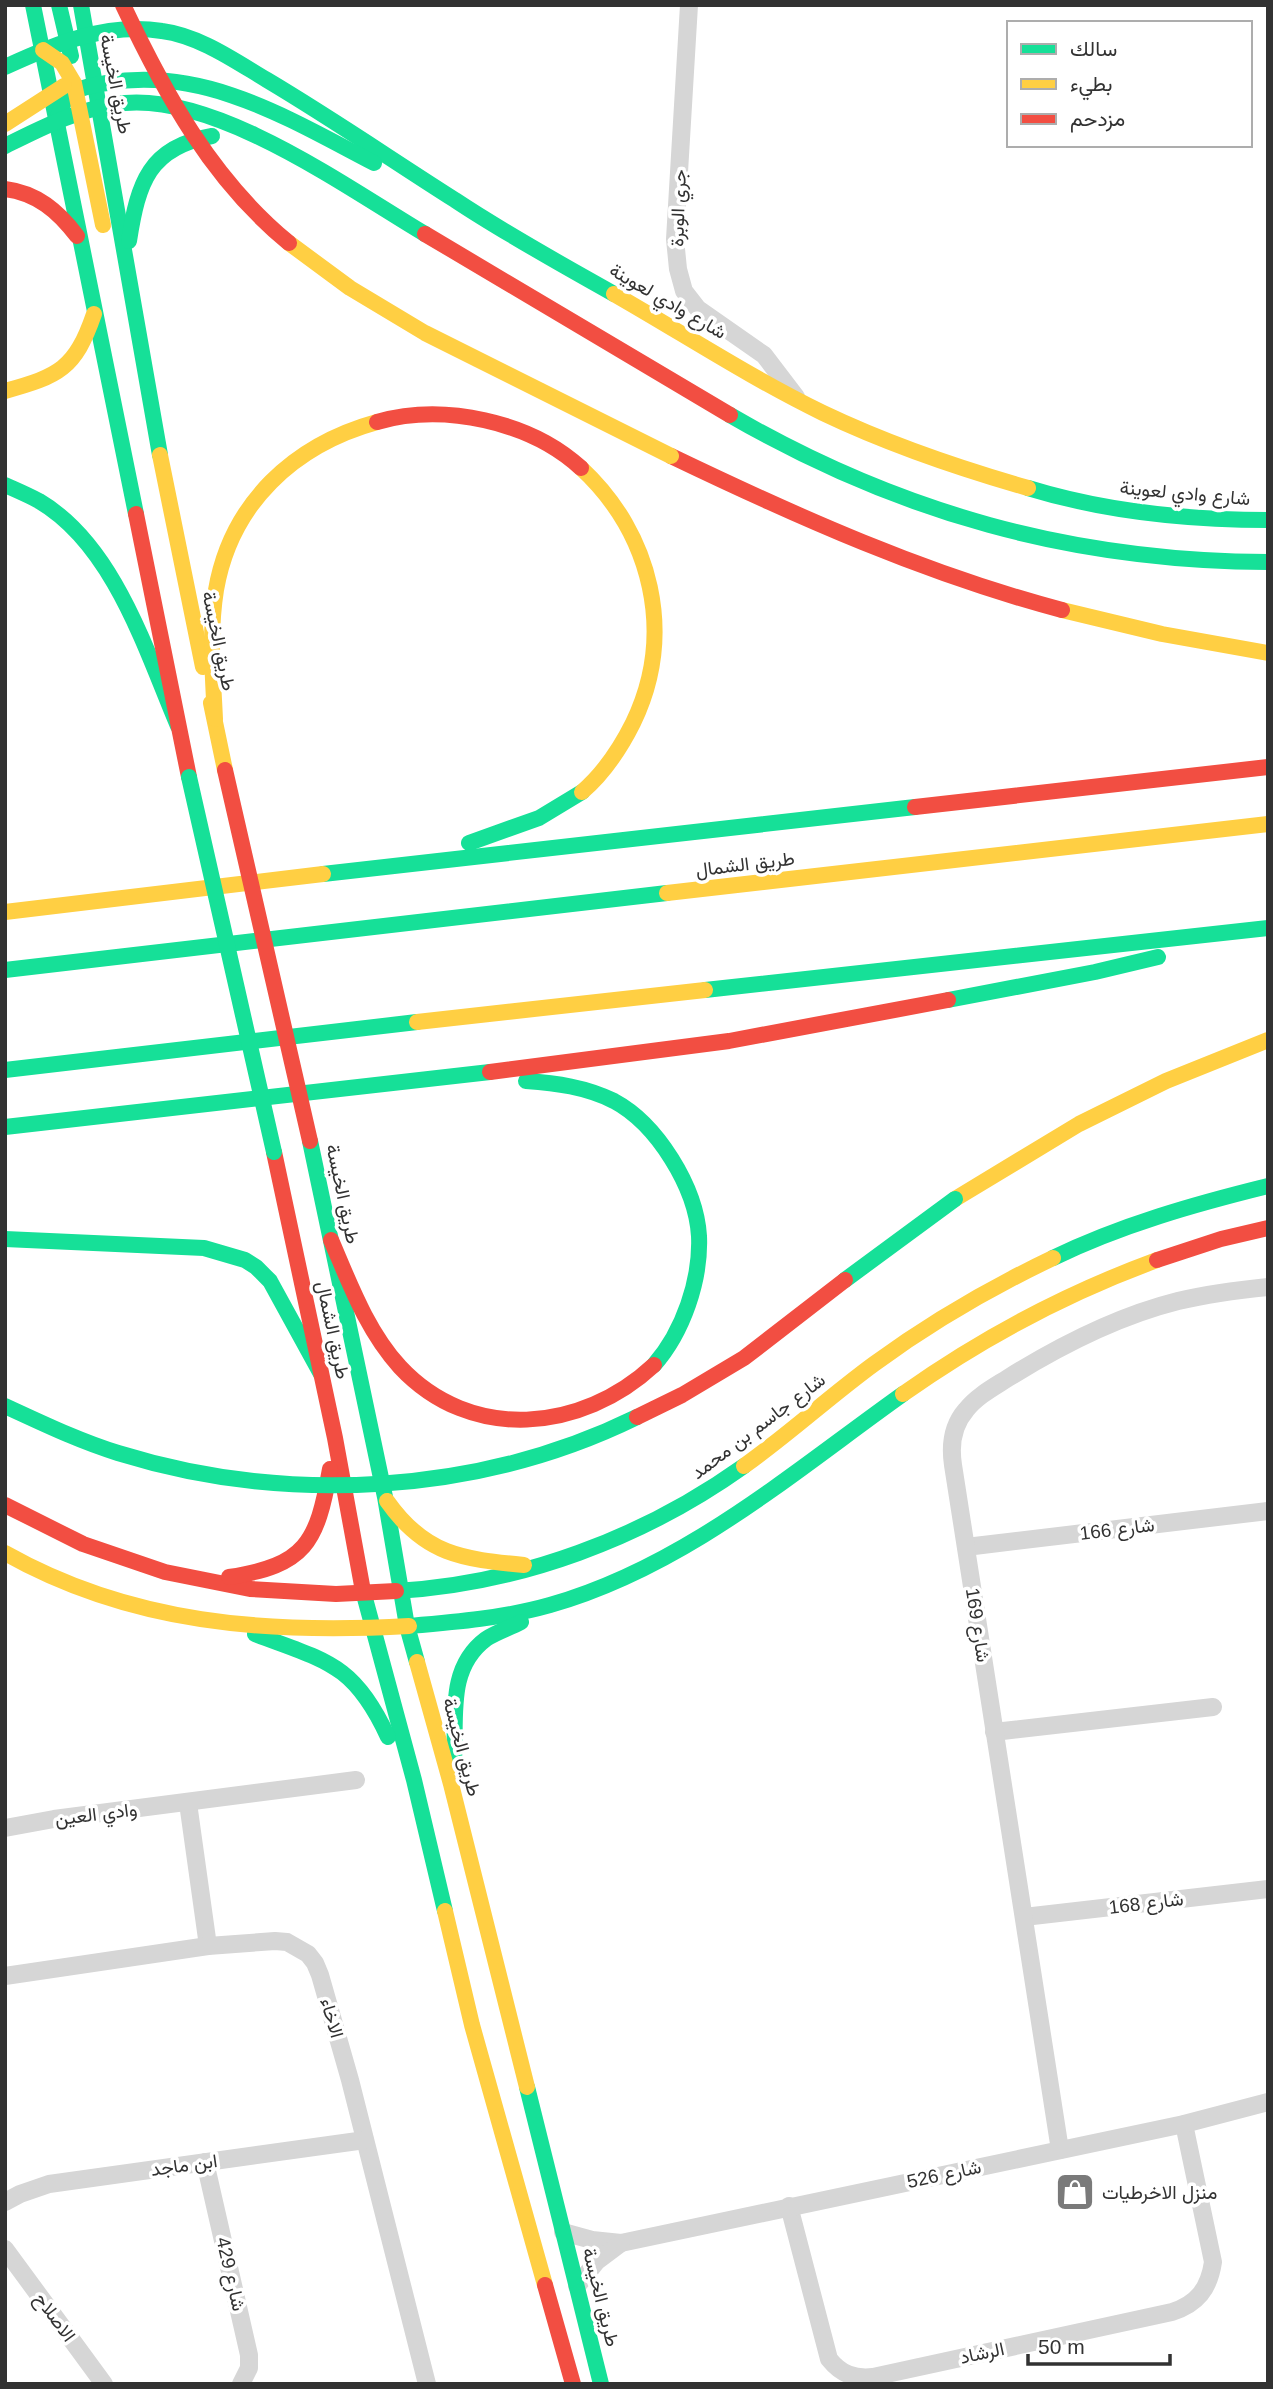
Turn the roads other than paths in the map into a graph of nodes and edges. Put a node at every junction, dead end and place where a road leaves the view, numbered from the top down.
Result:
1 (33, 5) edge
2 (59, 5) edge
3 (123, 5) edge
4 (689, 5) edge
5 (95, 9) edge
6 (130, 27) junction
7 (85, 36) junction
8 (67, 41) junction
9 (43, 50) junction
10 (5, 67) edge
11 (80, 82) junction
12 (51, 96) junction
13 (100, 108) junction
14 (82, 113) junction
15 (57, 121) junction
16 (5, 124) edge
17 (258, 139) junction
18 (5, 146) edge
19 (5, 189) edge
20 (475, 214) junction
21 (105, 237) dead end
22 (80, 239) junction
23 (126, 266) junction
24 (113, 279) dead end
25 (94, 314) junction
26 (5, 391) edge
27 (798, 400) junction
28 (153, 417) junction
29 (5, 485) edge
30 (1268, 520) edge
31 (1268, 562) edge
32 (1268, 653) edge
33 (215, 719) junction
34 (178, 726) junction
35 (1268, 767) edge
36 (1268, 824) edge
37 (410, 863) junction
38 (5, 904) edge
39 (36, 908) junction
40 (5, 912) edge
41 (1268, 928) edge
42 (1200, 936) junction
43 (5, 970) edge
44 (1268, 1040) edge
45 (5, 1070) edge
46 (454, 1077) junction
47 (5, 1127) edge
48 (1268, 1186) edge
49 (1268, 1228) edge
50 (5, 1239) edge
51 (331, 1240) junction
52 (1268, 1287) edge
53 (321, 1374) junction
54 (5, 1406) edge
55 (335, 1438) junction
56 (384, 1497) junction
57 (5, 1505) edge
58 (1268, 1511) edge
59 (966, 1547) junction
60 (5, 1553) edge
61 (541, 1566) junction
62 (200, 1580) junction
63 (401, 1592) junction
64 (363, 1594) junction
65 (544, 1608) junction
66 (229, 1623) junction
67 (407, 1626) junction
68 (371, 1628) junction
69 (1213, 1707) dead end
70 (995, 1732) junction
71 (356, 1780) dead end
72 (414, 1780) junction
73 (451, 1784) junction
74 (188, 1803) junction
75 (5, 1828) edge
76 (1268, 1889) edge
77 (1024, 1917) junction
78 (208, 1946) junction
79 (5, 1976) edge
80 (1268, 2102) edge
81 (1184, 2124) junction
82 (365, 2140) junction
83 (1060, 2150) junction
84 (205, 2162) junction
85 (5, 2202) edge
86 (789, 2206) junction
87 (563, 2232) junction
88 (621, 2243) junction
89 (5, 2249) edge
90 (577, 2286) junction
91 (104, 2384) edge
92 (241, 2384) edge
93 (427, 2384) edge
94 (573, 2384) edge
95 (601, 2384) edge

1 - 9 main road
2 - 8 main road
3 - 32 main road, bridge
4 - 27 street, جري الوبرة
5 - 6 main road
5 - 7 main road, طريق الخيسة
6 - 7 main road, شارع وادي لعوينة
6 - 20 main road, شارع وادي لعوينة
7 - 8 main road, شارع وادي لعوينة
7 - 11 main road, طريق الخيسة
7 - 11 main road
8 - 9 main road, شارع وادي لعوينة
8 - 11 main road
9 - 10 main road, شارع وادي لعوينة
9 - 11 main road
9 - 12 main road
11 - 12 main road
11 - 13 main road, طريق الخيسة
11 - 14 main road
11 - 15 main road
11 - 20 main road
12 - 15 main road
12 - 16 main road
13 - 14 main road
13 - 17 main road
13 - 23 main road, طريق الخيسة
14 - 15 main road
14 - 21 main road
15 - 18 main road
15 - 22 main road
17 - 23 main road
17 - 31 main road
19 - 22 main road
20 - 27 main road, شارع وادي لعوينة
22 - 25 main road
23 - 28 main road, طريق الخيسة
24 - 28 main road
25 - 26 main road
25 - 34 main road
27 - 30 main road, شارع وادي لعوينة
28 - 33 main road, طريق الخيسة
29 - 34 main road
33 - 37 main road
33 - 51 main road, طريق الخيسة, bridge
34 - 53 main road, طريق الشمال, bridge
35 - 37 main road
36 - 43 main road, طريق الشمال
37 - 39 main road
38 - 39 main road
39 - 40 main road
41 - 42 main road
42 - 45 main road
42 - 46 main road
44 - 54 main road, bridge
46 - 47 main road
46 - 51 main road
48 - 61 main road, شارع جاسم بن محمد
49 - 65 main road
50 - 53 main road
51 - 56 main road, طريق الخيسة
52 - 59 street, شارع 169
53 - 55 main road, طريق الشمال
55 - 62 main road
55 - 64 main road, طريق الشمال
56 - 61 main road
56 - 63 main road, طريق الخيسة
57 - 62 main road, شارع جاسم بن محمد
58 - 59 street, شارع 166
59 - 70 street, شارع 169
60 - 66 main road
61 - 63 main road, شارع جاسم بن محمد
62 - 64 main road, شارع جاسم بن محمد
63 - 64 main road, شارع جاسم بن محمد
63 - 67 main road, طريق الخيسة
64 - 68 main road, طريق الشمال
65 - 67 main road
65 - 73 main road
66 - 68 main road
66 - 72 main road
67 - 68 main road
67 - 73 main road, طريق الخيسة
68 - 72 main road
69 - 70 street
70 - 77 street, شارع 169
71 - 74 street, وادي العين
72 - 94 main road
73 - 87 main road, طريق الخيسة
74 - 75 street, وادي العين
74 - 78 street
76 - 77 street, شارع 168
77 - 83 street, شارع 169
78 - 79 street, الاخاء
78 - 82 street, الاخاء
80 - 81 street, شارع 526
81 - 83 street, شارع 526
81 - 86 street, الرشاد
82 - 84 street, ابن ماجد
82 - 93 street, الاخاء
83 - 86 street, شارع 526
84 - 85 street, ابن ماجد
84 - 92 street, شارع 429
86 - 88 street, شارع 526
87 - 88 street, شارع 526
87 - 90 main road, طريق الخيسة
88 - 90 street, شارع 526
89 - 91 street, الاصلاح
90 - 95 main road, طريق الخيسة

